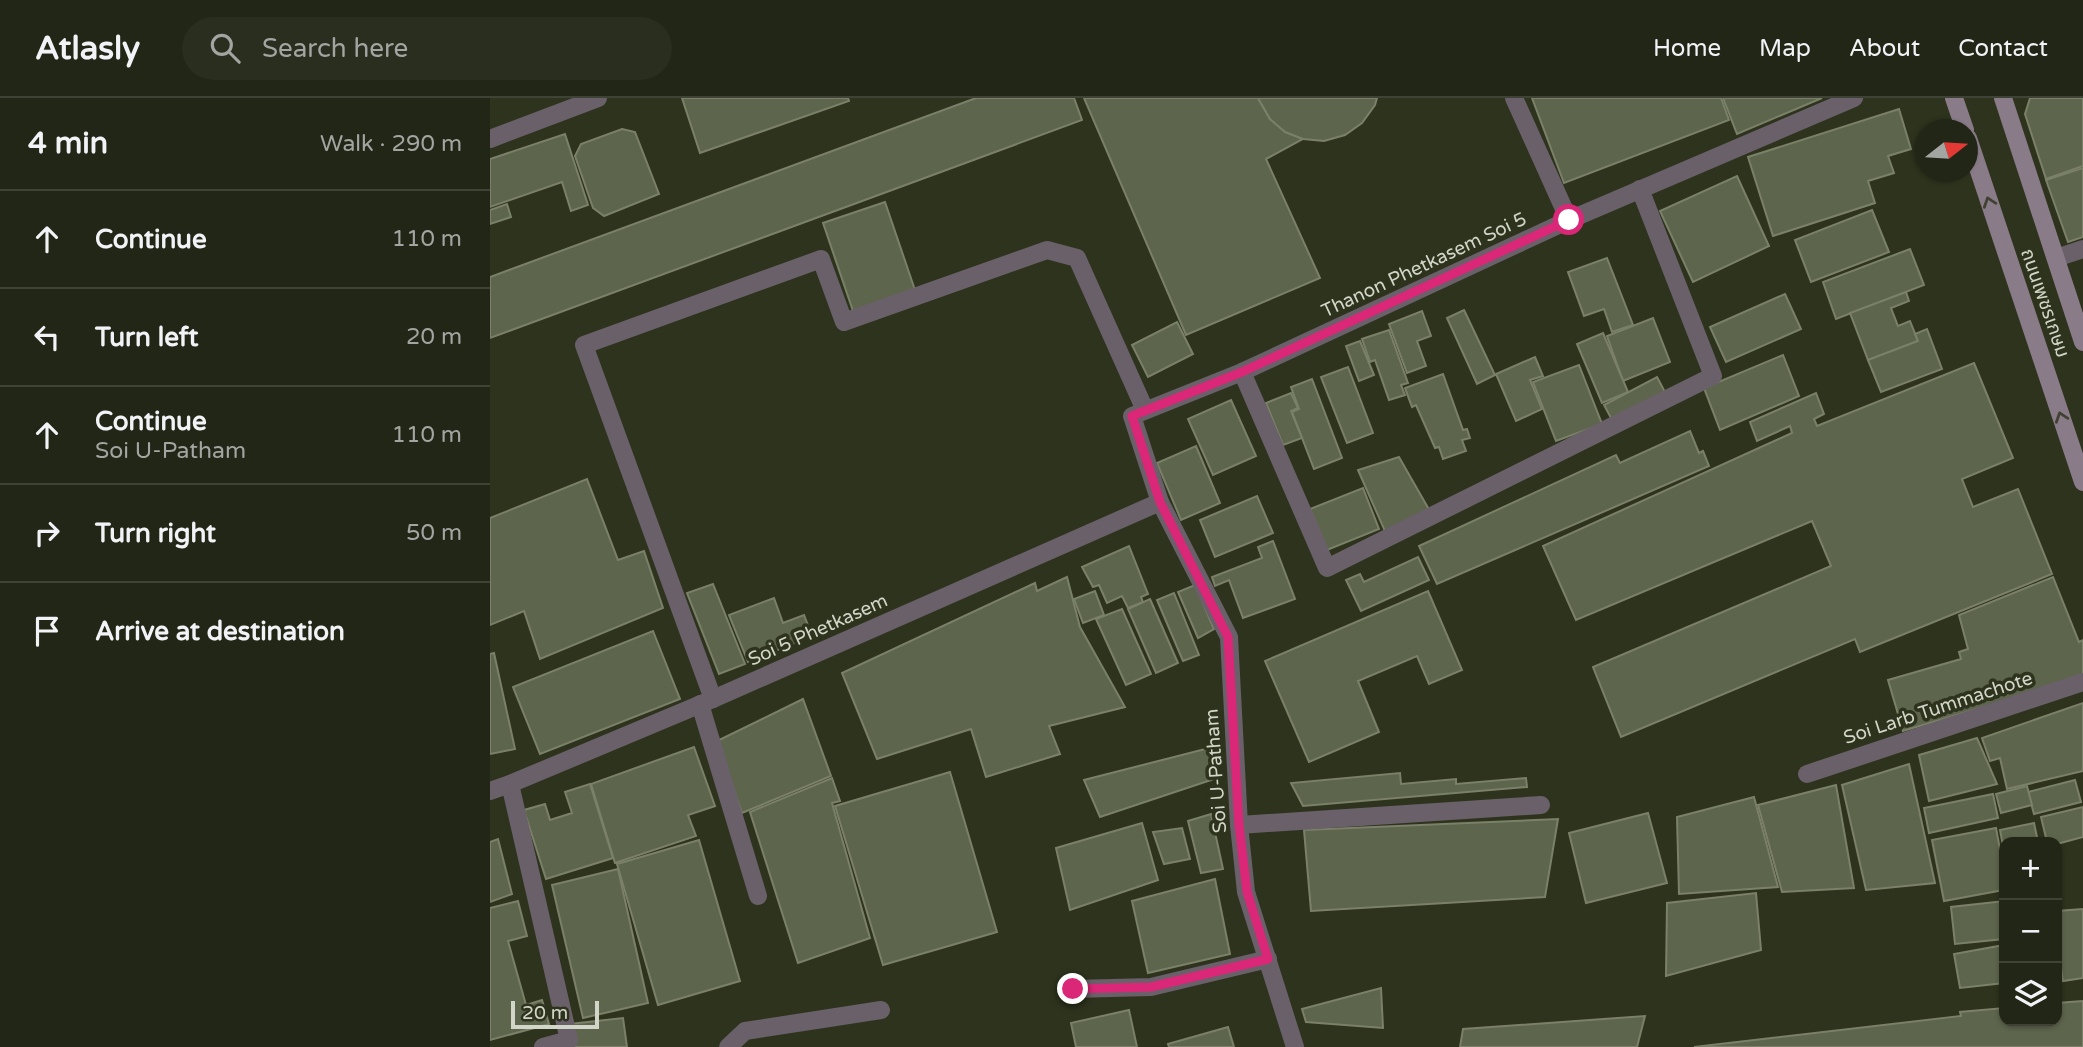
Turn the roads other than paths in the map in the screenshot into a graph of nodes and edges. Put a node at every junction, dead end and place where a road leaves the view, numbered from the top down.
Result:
1 (598, 98) edge
2 (1514, 98) edge
3 (1854, 98) edge
4 (1954, 98) edge
5 (2003, 98) edge
6 (1961, 119) edge
7 (490, 139) edge
8 (1978, 168) edge
9 (1640, 189) junction
10 (1569, 220) junction
11 (2083, 250) edge
12 (2056, 258) junction
13 (2082, 339) edge
14 (1242, 372) junction
15 (1146, 410) junction
16 (2083, 482) edge
17 (1160, 502) junction
18 (2083, 682) edge
19 (706, 701) junction
20 (1807, 774) dead end
21 (510, 784) junction
22 (490, 791) edge
23 (1541, 805) dead end
24 (1239, 825) junction
25 (758, 897) dead end
26 (1268, 959) junction
27 (1073, 989) dead end
28 (881, 1010) dead end
29 (543, 1047) edge
30 (728, 1047) edge
31 (1295, 1047) edge

1 - 7 street
2 - 10 street
3 - 9 street, Thanon Phetkasem Soi 5
4 - 6 main road
5 - 12 main road, ถนนเพชรเกษม
16 -> 8 main road, ถนนเพชรเกษม
9 - 10 street, Thanon Phetkasem Soi 5
9 - 14 street
10 - 14 street, Thanon Phetkasem Soi 5
11 - 12 street
12 - 13 main road, ถนนเพชรเกษม
14 - 15 street, Thanon Phetkasem Soi 5
15 - 17 street
15 - 19 street
17 - 19 street, Soi 5 Phetkasem
17 - 24 street, Soi U-Patham
18 - 20 street, Soi Larb Tummachote
19 - 21 street, Soi 5 Phetkasem
19 - 25 street
21 - 22 street, Soi 5 Phetkasem
21 - 29 street
23 - 24 street
24 - 26 street, Soi U-Patham
26 - 27 street
26 - 31 street, Soi U-Patham
28 - 30 street

